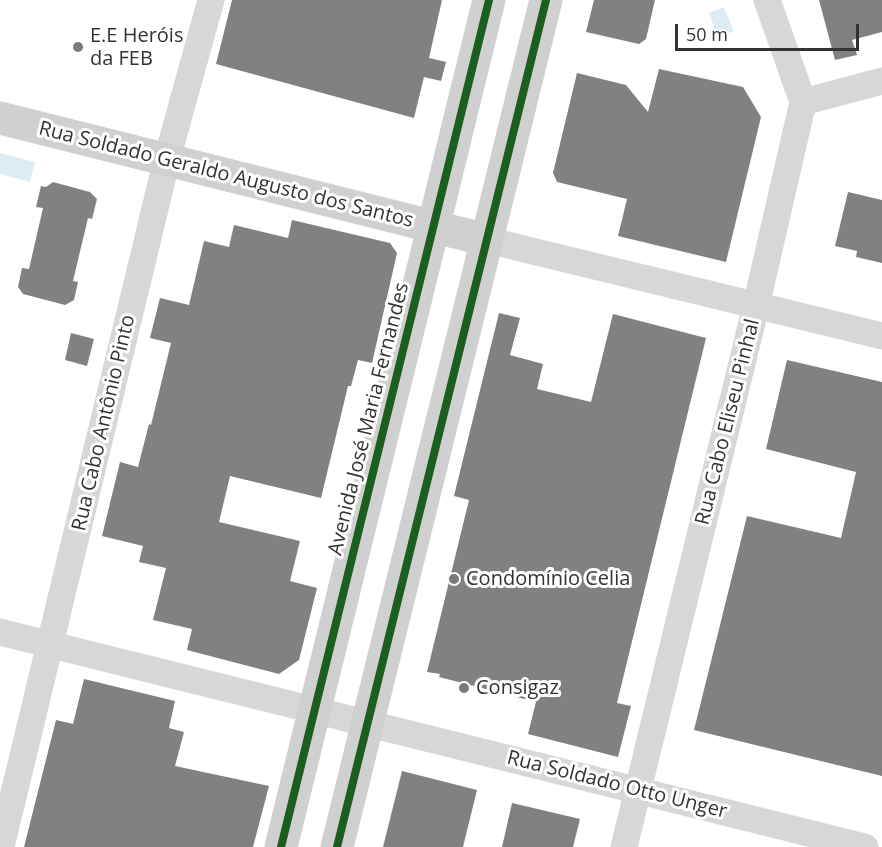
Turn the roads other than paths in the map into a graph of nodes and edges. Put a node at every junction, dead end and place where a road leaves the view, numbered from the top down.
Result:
1 (211, 0) edge
2 (489, 0) edge
3 (546, 0) edge
4 (767, 0) edge
5 (882, 81) edge
6 (803, 102) junction
7 (0, 118) edge
8 (167, 159) junction
9 (434, 227) junction
10 (487, 240) junction
11 (756, 306) junction
12 (882, 336) edge
13 (0, 632) edge
14 (51, 645) junction
15 (315, 710) junction
16 (368, 723) junction
17 (638, 790) junction
18 (1, 847) edge
19 (281, 847) edge
20 (337, 847) edge
21 (624, 847) edge
22 (865, 847) edge

1 - 8 street, Rua Cabo Antônio Pinto
2 - 9 main road, Avenida José Maria Fernandes
3 - 10 main road
4 - 6 street
5 - 6 street
6 - 11 street, Rua Cabo Eliseu Pinhal
7 - 8 main road, Rua Soldado Geraldo Augusto dos Santos
8 - 9 main road, Rua Soldado Geraldo Augusto dos Santos
8 - 14 street, Rua Cabo Antônio Pinto
9 - 10 main road, Rua Soldado Geraldo Augusto dos Santos
9 - 15 main road, Avenida José Maria Fernandes
10 - 11 street
10 - 16 main road
11 - 12 street
11 - 17 street, Rua Cabo Eliseu Pinhal
13 - 14 street, Rua Soldado Otto Unger
14 - 15 street, Rua Soldado Otto Unger
14 - 18 street, Rua Cabo Antônio Pinto
15 - 16 street, Rua Soldado Otto Unger
15 - 19 main road, Avenida José Maria Fernandes
16 - 17 street, Rua Soldado Otto Unger
16 - 20 main road
17 - 21 street, Rua Cabo Eliseu Pinhal
17 - 22 street, Rua Soldado Otto Unger

